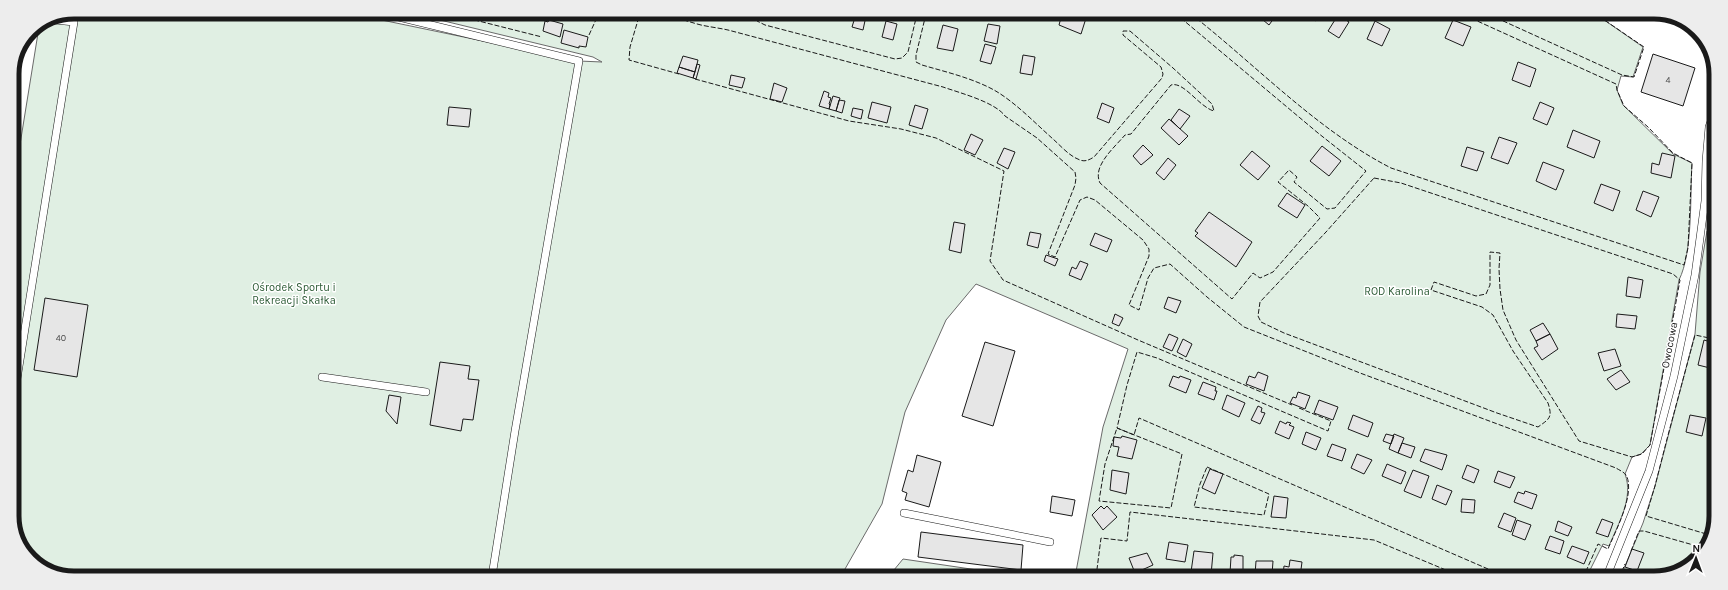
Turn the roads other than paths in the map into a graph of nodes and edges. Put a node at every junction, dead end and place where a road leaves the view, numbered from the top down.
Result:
1 (407, 19) edge
2 (61, 21) edge
3 (1709, 127) edge
4 (19, 366) edge
5 (322, 377) dead end
6 (426, 392) dead end
7 (904, 513) dead end
8 (1050, 542) dead end
9 (493, 571) edge
10 (1609, 571) edge

1 - 9 lane
2 - 4 lane
3 - 10 lane, Owocowa
5 - 6 lane
7 - 8 lane

